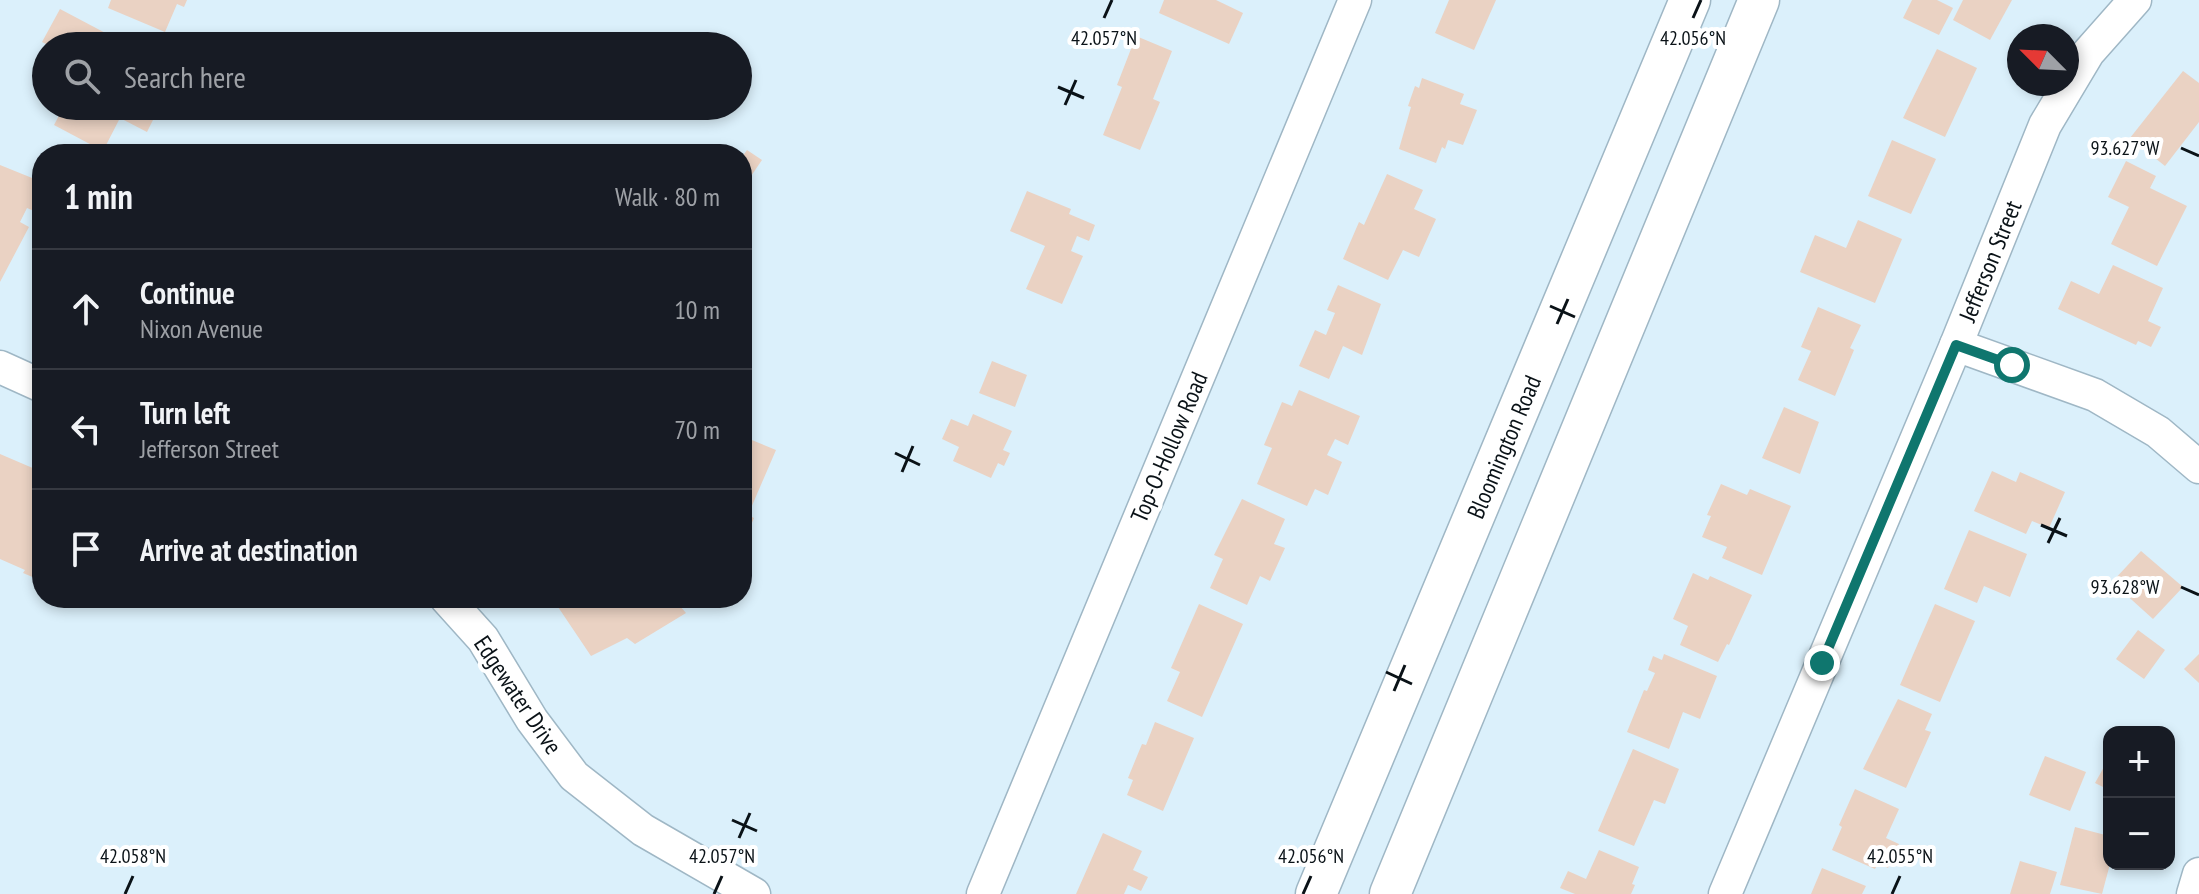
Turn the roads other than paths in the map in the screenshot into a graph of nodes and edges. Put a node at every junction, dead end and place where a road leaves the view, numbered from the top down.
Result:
1 (1355, 0) edge
2 (1690, 0) edge
3 (1759, 0) edge
4 (2135, 0) edge
5 (1956, 345) junction
6 (0, 367) edge
7 (32, 381) edge
8 (2199, 467) edge
9 (455, 608) edge
10 (2199, 874) edge
11 (754, 894) edge
12 (983, 894) edge
13 (1316, 894) edge
14 (1390, 894) edge
15 (1725, 894) edge
16 (2193, 894) edge

1 - 12 street, Top-O-Hollow Road
2 - 13 street, Bloomington Road
3 - 14 street
4 - 5 street, Jefferson Street
5 - 8 street
5 - 15 street, Jefferson Street
6 - 7 street
9 - 11 street, Edgewater Drive
10 - 16 street

